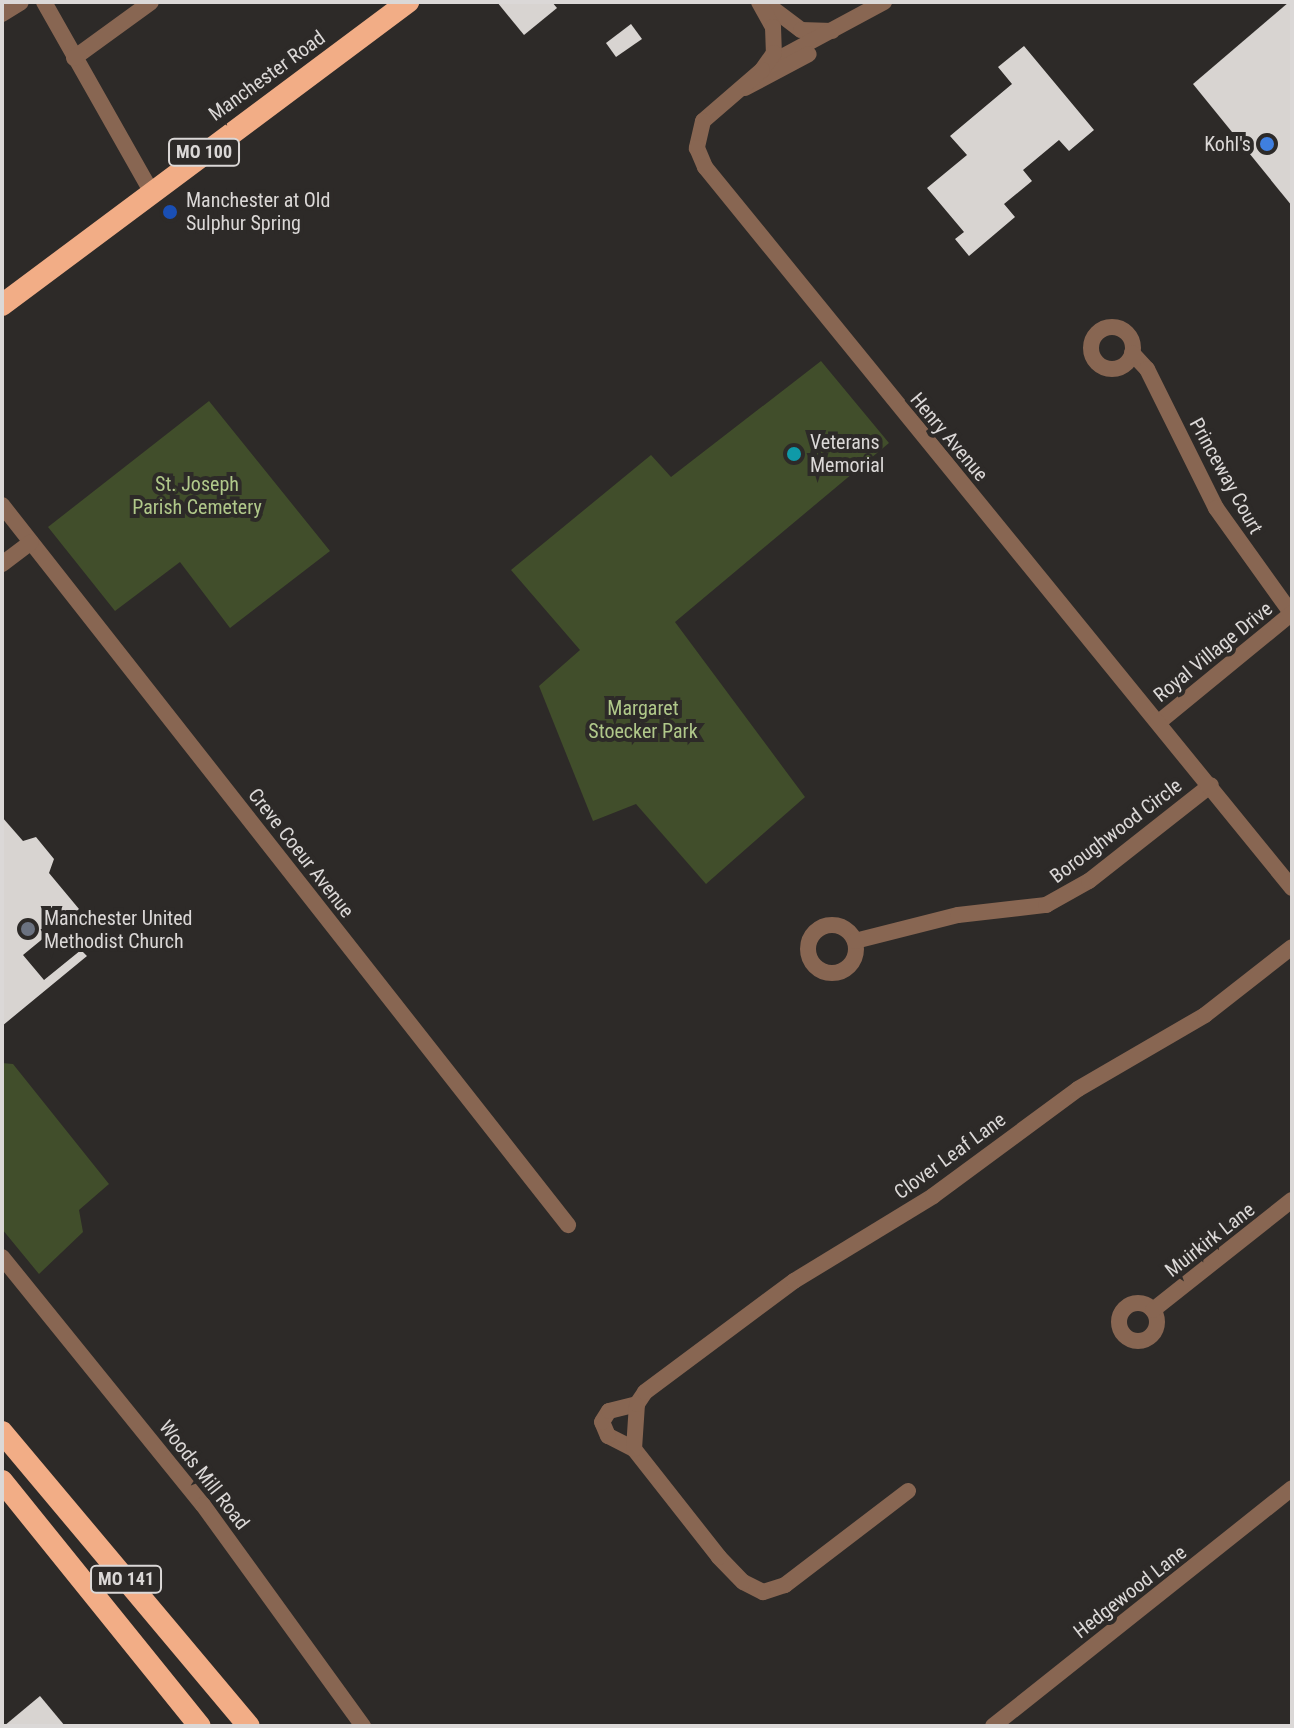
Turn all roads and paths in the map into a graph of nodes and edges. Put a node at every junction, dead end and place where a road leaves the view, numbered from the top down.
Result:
1 (21, 2) edge
2 (44, 2) edge
3 (151, 2) edge
4 (408, 2) edge
5 (761, 2) edge
6 (884, 2) edge
7 (2, 14) edge
8 (838, 30) junction
9 (74, 58) junction
10 (767, 65) junction
11 (730, 95) junction
12 (151, 191) junction
13 (2, 305) edge
14 (1132, 353) dead end
15 (2, 505) edge
16 (31, 542) junction
17 (2, 564) edge
18 (1292, 614) edge
19 (1159, 722) junction
20 (1211, 785) junction
21 (1292, 888) edge
22 (855, 941) dead end
23 (1292, 947) edge
24 (1292, 1200) edge
25 (568, 1225) dead end
26 (2, 1257) edge
27 (1153, 1310) dead end
28 (637, 1404) junction
29 (2, 1432) edge
30 (634, 1449) junction
31 (2, 1481) edge
32 (1292, 1488) edge
33 (908, 1491) dead end
34 (200, 1726) edge
35 (249, 1726) edge
36 (363, 1726) edge
37 (993, 1726) edge

1 - 7 street
2 - 9 street
3 - 9 street
4 - 12 highway, Manchester Road / MO 100
5 - 8 street
5 - 10 street
6 - 8 street
8 - 10 street, Henry Avenue
8 - 11 street
9 - 12 street
10 - 11 street, Henry Avenue
11 - 19 street, Henry Avenue
12 - 13 highway, Manchester Road / MO 100
14 - 18 street, Princeway Court
15 - 16 street, Creve Coeur Avenue
16 - 17 street
16 - 25 street, Creve Coeur Avenue
18 - 19 street, Royal Village Drive
19 - 20 street, Henry Avenue
20 - 21 street, Henry Avenue
20 - 22 street, Boroughwood Circle
23 - 28 street, Clover Leaf Lane
24 - 27 street, Muirkirk Lane
26 - 36 street, Woods Mill Road
28 - 30 street
28 - 30 street, Clover Leaf Lane
29 - 35 highway, MO 141
30 - 33 street, Clover Leaf Lane
31 - 34 highway, MO 141
32 - 37 street, Hedgewood Lane

